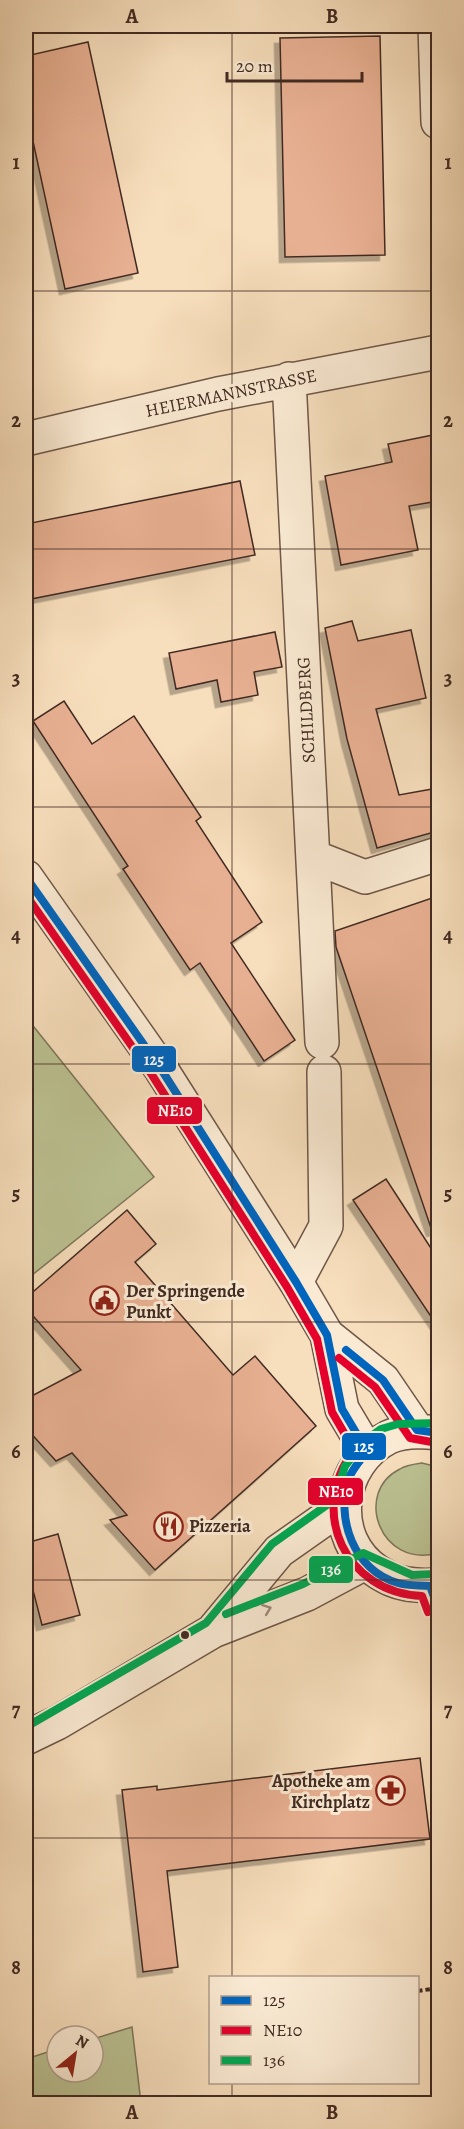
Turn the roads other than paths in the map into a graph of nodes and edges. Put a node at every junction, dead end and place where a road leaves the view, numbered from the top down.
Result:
1 (435, 26) edge
2 (438, 122) edge
3 (438, 352) edge
4 (289, 379) junction
5 (26, 439) edge
6 (438, 854) edge
7 (314, 857) junction
8 (26, 877) edge
9 (296, 1282) junction
10 (327, 1335) junction
11 (428, 1431) edge
12 (367, 1451) junction
13 (343, 1506) junction
14 (365, 1563) junction
15 (436, 1593) edge
16 (213, 1631) junction
17 (26, 1738) edge

1 - 2 street
3 - 4 street, HEIERMANNSTRASSE
4 - 5 street, HEIERMANNSTRASSE
4 - 7 street, SCHILDBERG
6 - 7 street
7 - 9 street, SCHILDBERG
8 - 9 street
9 - 10 street
10 - 11 street
10 - 12 street
11 - 12 street
12 - 13 street
13 - 14 street
13 - 16 street
14 - 15 street
16 -> 14 street
16 - 17 street

